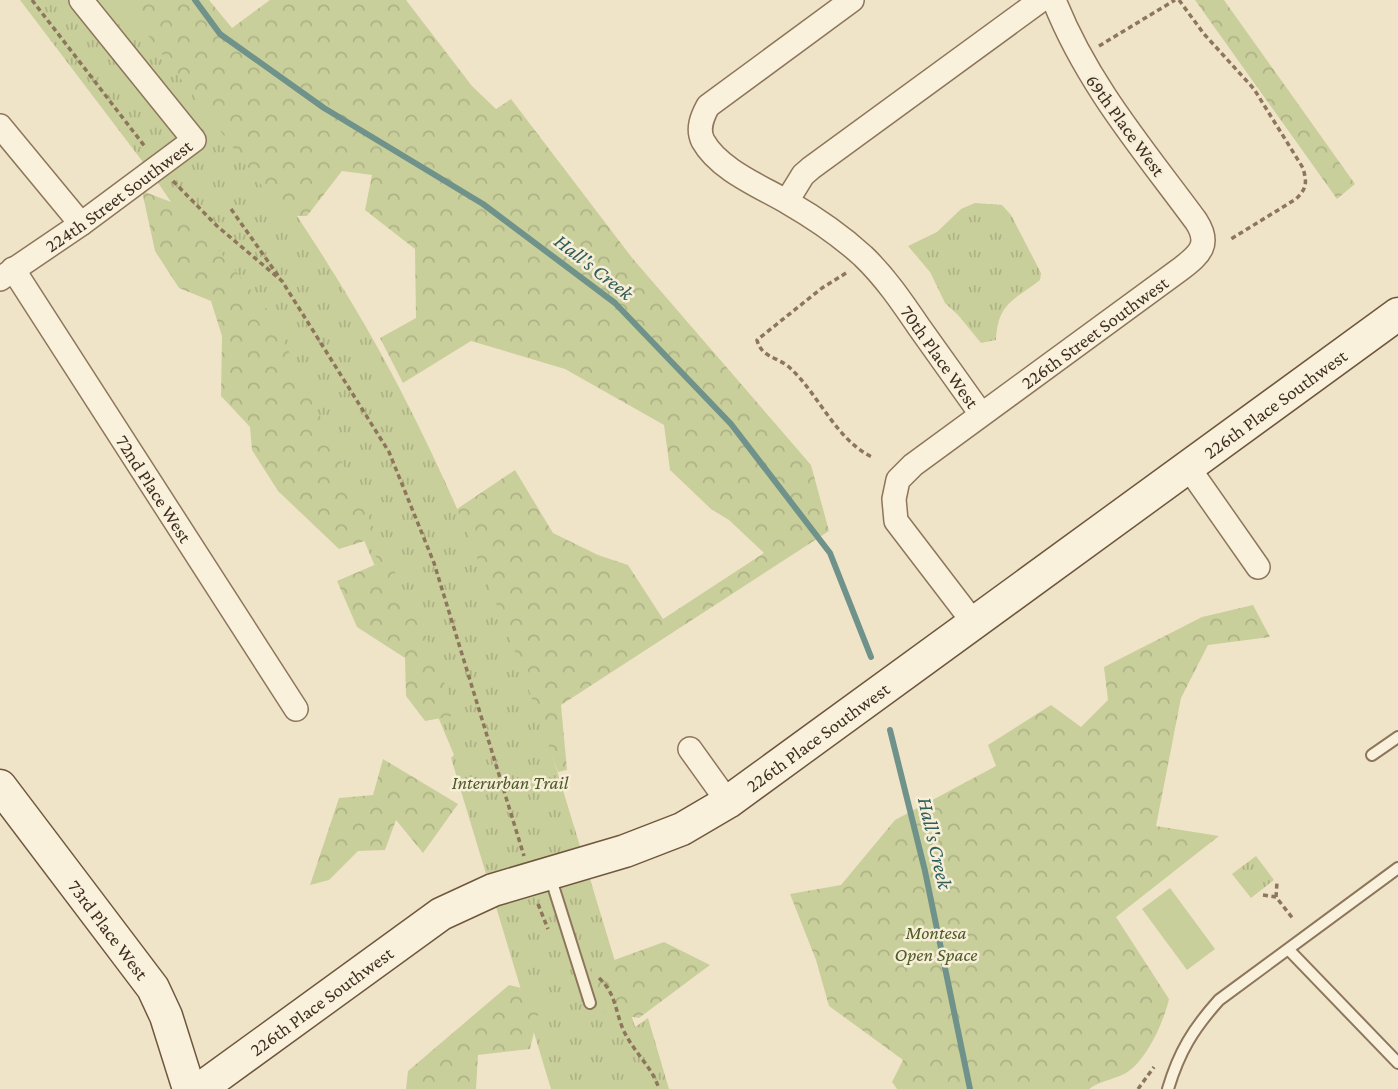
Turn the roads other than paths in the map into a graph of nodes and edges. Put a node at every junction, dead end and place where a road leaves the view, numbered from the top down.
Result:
1 (81, 0) edge
2 (852, 0) edge
3 (1041, 0) edge
4 (1054, 0) edge
5 (0, 126) edge
6 (787, 201) junction
7 (81, 224) junction
8 (1203, 245) joint
9 (7, 274) edge
10 (1398, 314) edge
11 (981, 414) junction
12 (1188, 467) junction
13 (1258, 567) dead end
14 (974, 623) junction
15 (296, 709) dead end
16 (1398, 737) edge
17 (690, 749) dead end
18 (1373, 755) dead end
19 (0, 786) edge
20 (728, 802) junction
21 (1398, 868) edge
22 (538, 869) junction
23 (1289, 950) junction
24 (590, 1003) dead end
25 (1398, 1063) edge
26 (189, 1089) edge
27 (200, 1089) edge
28 (1168, 1089) edge

1 - 7 street, 224th Street Southwest
2 - 6 street, 70th Place West
3 - 6 street
4 - 8 street, 69th Place West
5 - 7 street
6 - 11 street, 70th Place West
7 - 9 street, 224th Street Southwest
8 - 11 street, 226th Street Southwest
9 - 15 street, 72nd Place West
10 - 12 street, 226th Place Southwest
11 - 14 street, 70th Place West
12 - 13 street
12 - 14 street, 226th Place Southwest
14 - 20 street, 226th Place Southwest
16 - 18 lane
17 - 20 street
19 - 26 street, 73rd Place West
20 - 22 street, 226th Place Southwest
21 - 23 lane
22 - 24 lane
22 - 27 street, 226th Place Southwest
23 - 25 lane
23 - 28 lane

